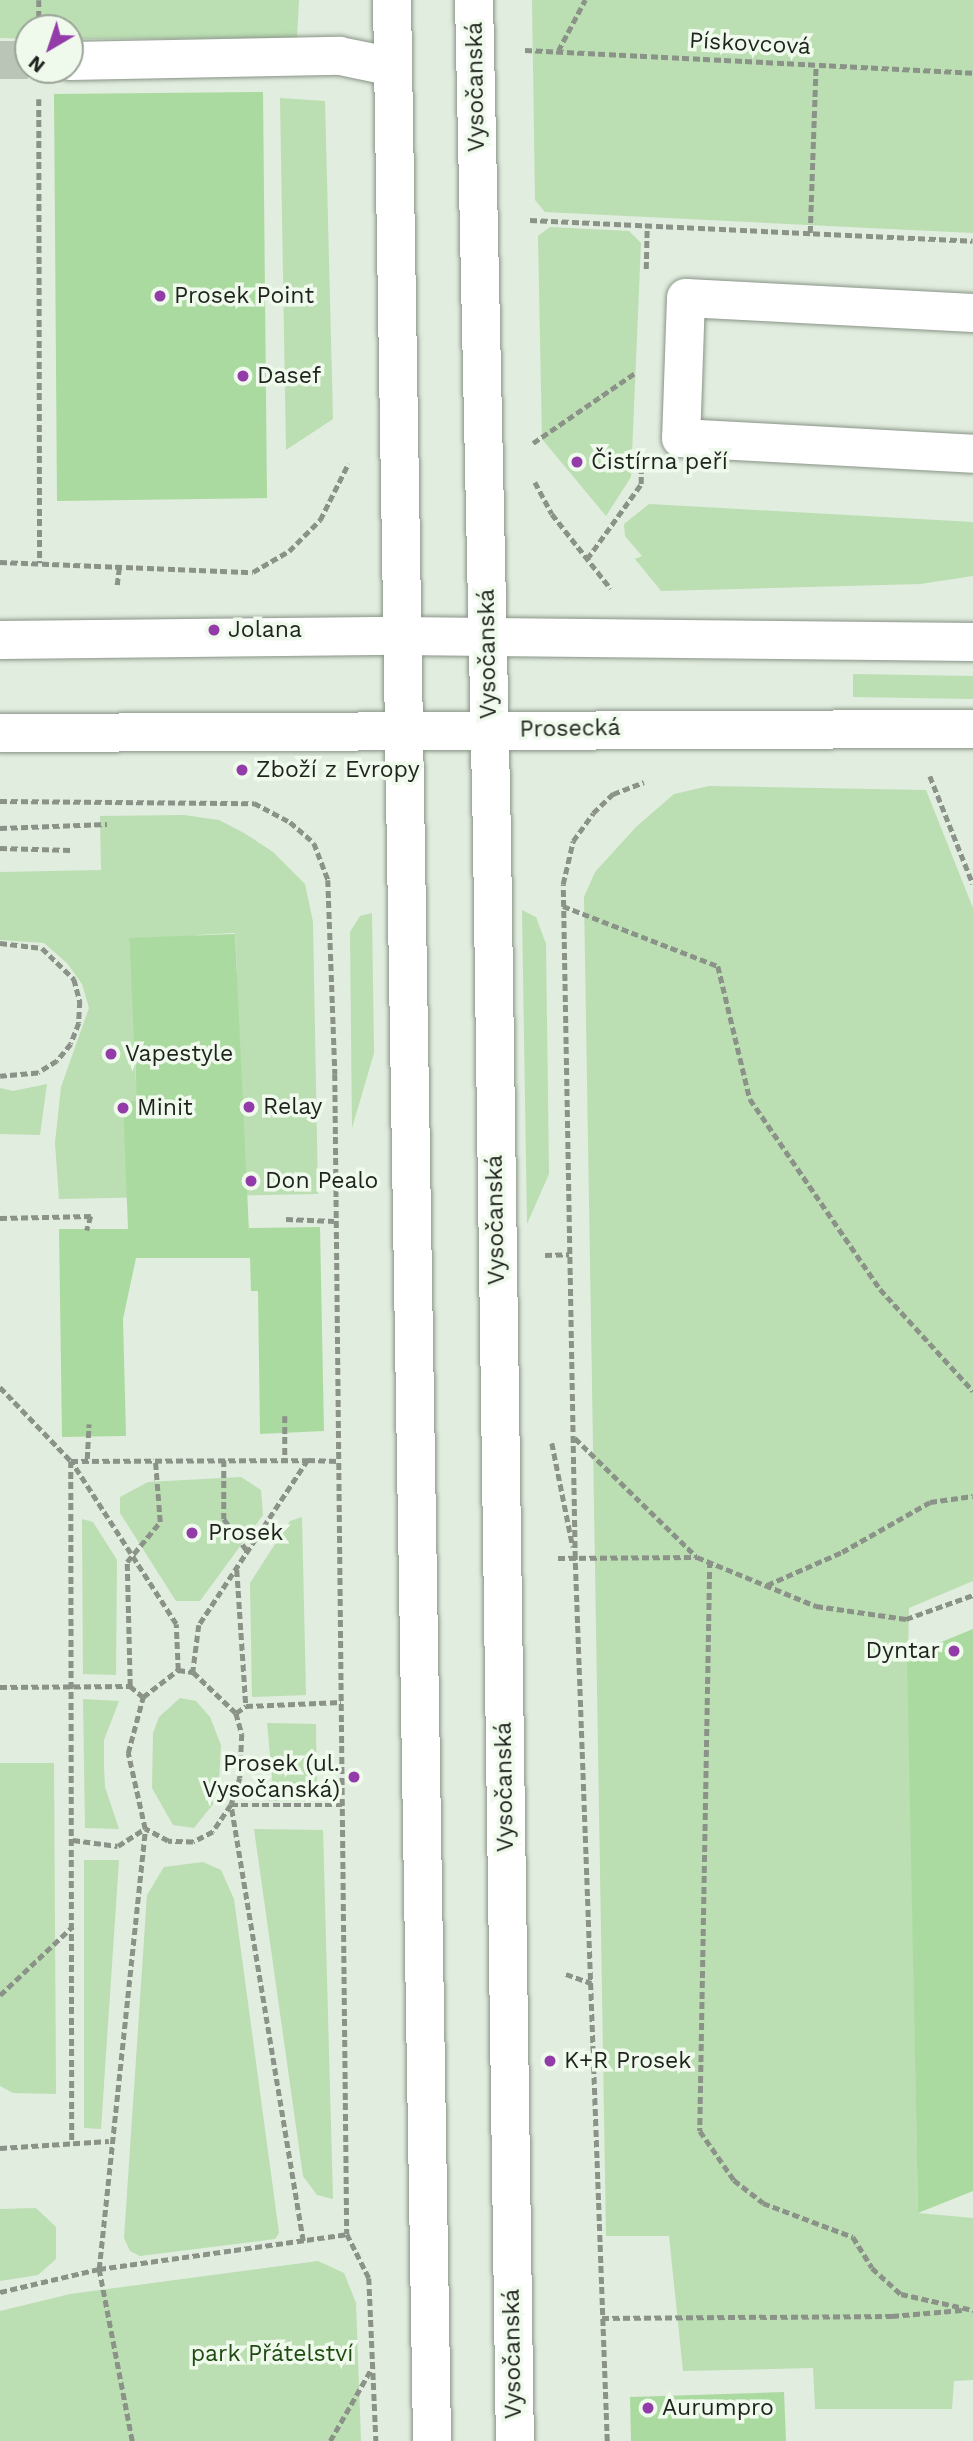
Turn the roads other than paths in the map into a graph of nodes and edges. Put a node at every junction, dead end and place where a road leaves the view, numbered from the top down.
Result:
1 (392, 0) edge
2 (474, 0) edge
3 (84, 61) edge
4 (393, 67) junction
5 (973, 313) edge
6 (973, 454) edge
7 (400, 636) junction
8 (488, 638) junction
9 (0, 640) edge
10 (973, 642) edge
11 (973, 729) edge
12 (490, 730) junction
13 (0, 733) edge
14 (402, 733) junction
15 (432, 2441) edge
16 (515, 2441) edge

1 - 4 main road
2 - 8 main road, Vysočanská
3 - 4 main road
4 - 7 main road
5 - 6 main road
7 - 8 main road
7 - 9 main road
7 - 14 main road
8 - 10 main road
8 - 12 main road, Vysočanská
11 - 12 main road, Prosecká
12 - 14 main road, Prosecká
12 - 16 main road, Vysočanská
13 - 14 main road, Prosecká
14 - 15 main road

